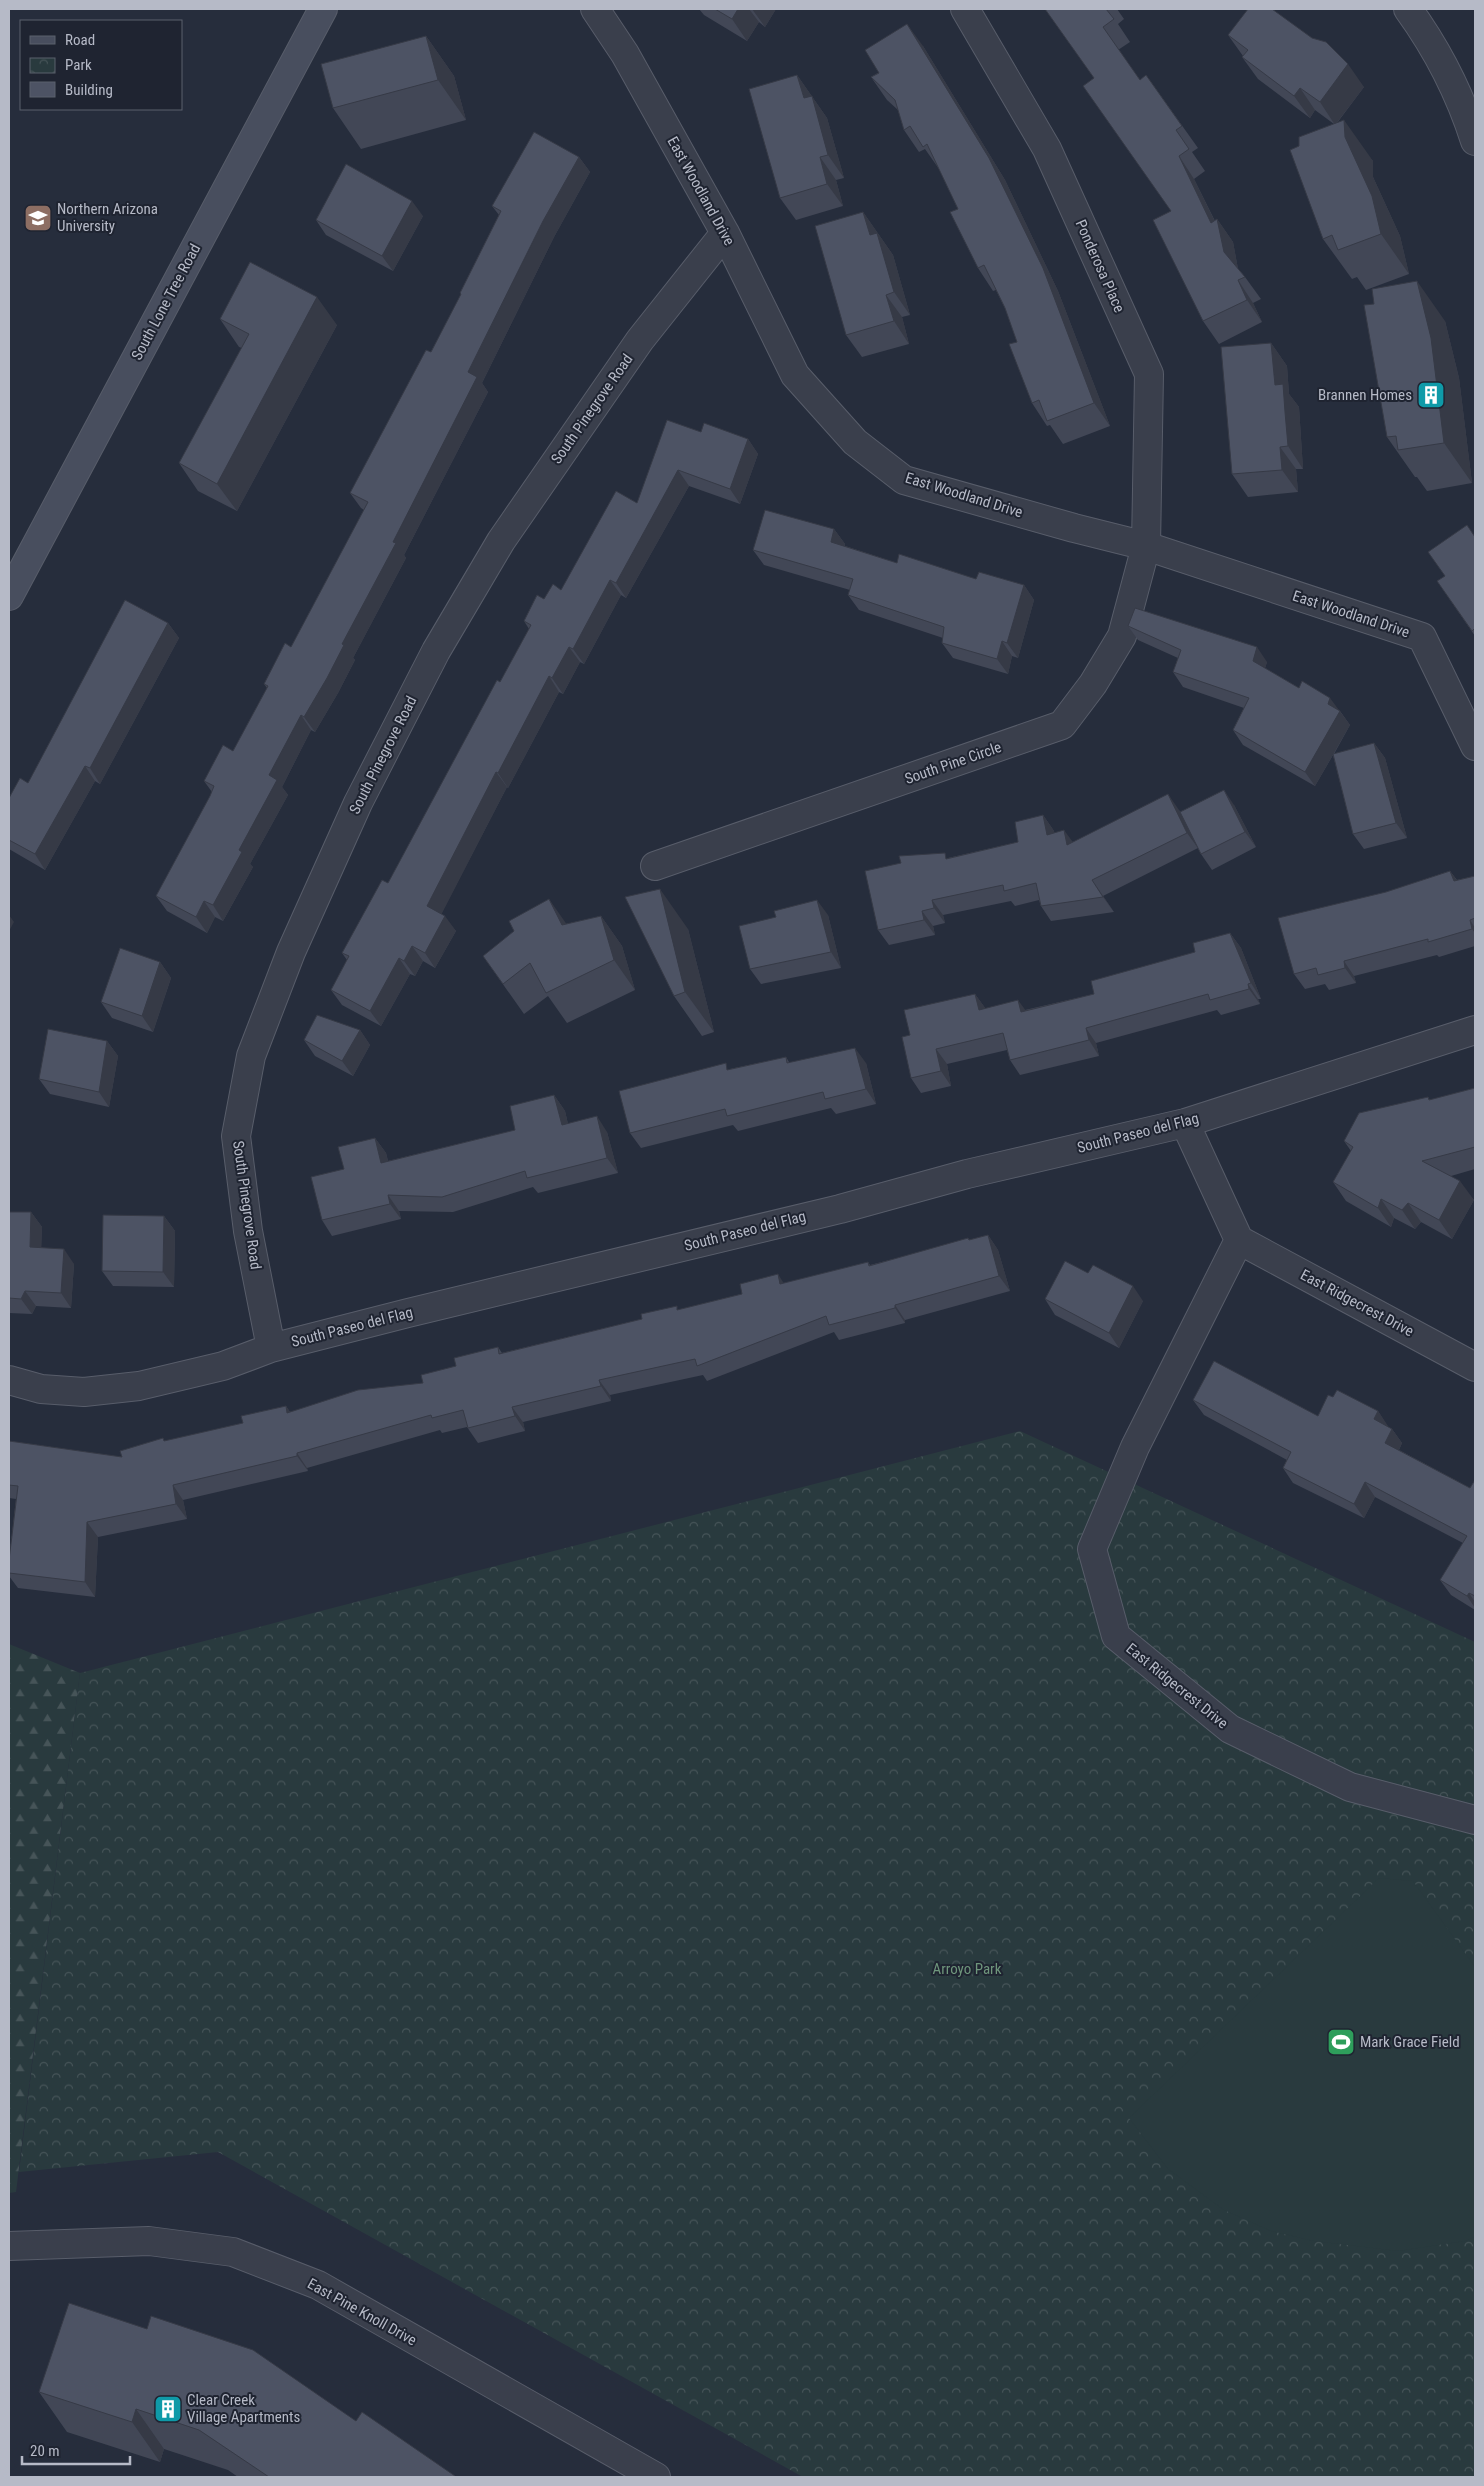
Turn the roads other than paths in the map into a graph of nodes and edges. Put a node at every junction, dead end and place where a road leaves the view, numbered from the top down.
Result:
1 (322, 9) edge
2 (595, 9) edge
3 (965, 9) edge
4 (1408, 9) edge
5 (1475, 141) edge
6 (725, 233) junction
7 (1146, 546) junction
8 (9, 596) edge
9 (1475, 746) edge
10 (655, 866) dead end
11 (1475, 1030) edge
12 (1185, 1123) junction
13 (1239, 1240) junction
14 (271, 1348) junction
15 (1475, 1367) edge
16 (9, 1380) edge
17 (1475, 1820) edge
18 (9, 2246) edge
19 (656, 2477) edge

1 - 8 main road, South Lone Tree Road
2 - 6 street, East Woodland Drive
3 - 7 street, Ponderosa Place
4 - 5 street
6 - 7 street, East Woodland Drive
6 - 14 street, South Pinegrove Road
7 - 9 street, East Woodland Drive
7 - 10 street, South Pine Circle
11 - 12 street, South Paseo del Flag
12 - 13 street
12 - 14 street, South Paseo del Flag
13 - 15 street, East Ridgecrest Drive
13 - 17 street, East Ridgecrest Drive
14 - 16 street, South Paseo del Flag
18 - 19 street, East Pine Knoll Drive

